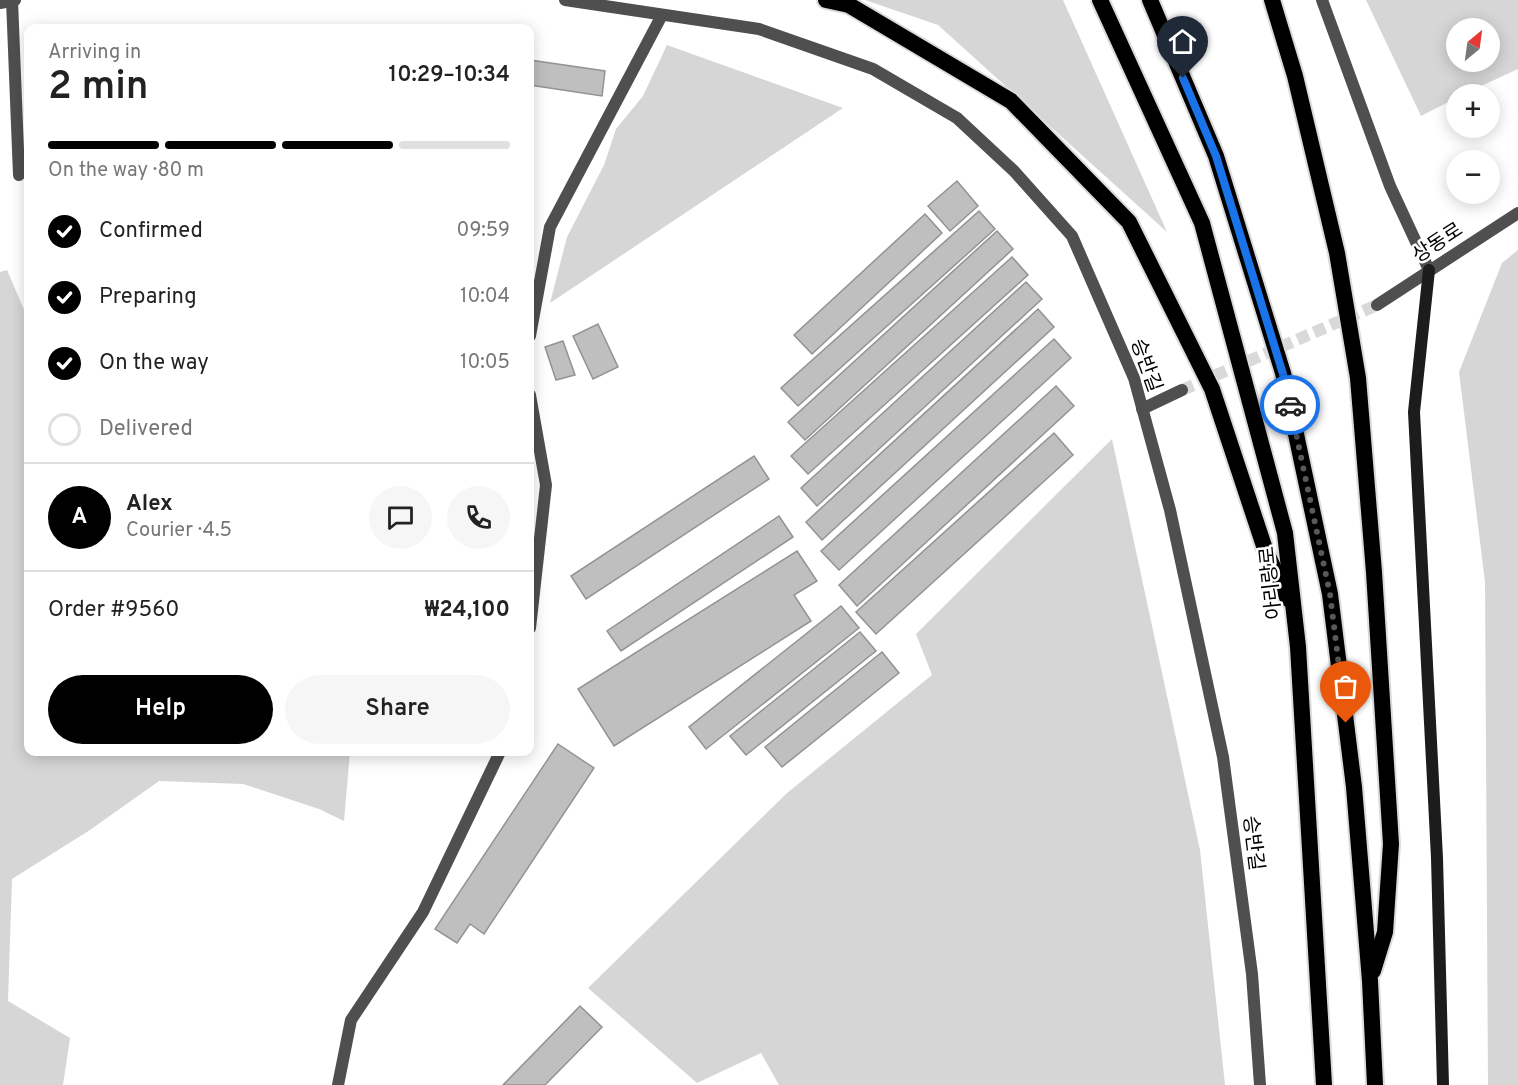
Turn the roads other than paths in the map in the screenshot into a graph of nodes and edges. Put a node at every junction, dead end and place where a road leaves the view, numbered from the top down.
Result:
1 (13, 0) edge
2 (565, 0) edge
3 (825, 0) edge
4 (1101, 0) edge
5 (1150, 0) edge
6 (1272, 0) edge
7 (1322, 0) edge
8 (0, 3) edge
9 (662, 15) junction
10 (19, 175) dead end
11 (1518, 213) edge
12 (1430, 270) junction
13 (1377, 305) tunnel mouth
14 (534, 314) edge
15 (1182, 390) tunnel mouth
16 (1142, 409) junction
17 (534, 418) edge
18 (534, 592) edge
19 (1294, 610) junction
20 (498, 756) edge
21 (1370, 981) junction
22 (338, 1085) edge
23 (1260, 1085) edge
24 (1324, 1085) edge
25 (1376, 1085) edge
26 (1443, 1085) edge

1 - 8 street
1 - 10 street
2 - 9 street, 승반길
3 - 19 highway
4 - 19 highway, 아리랑로
5 - 21 highway
6 - 21 highway
7 - 12 street
9 - 14 street
9 - 16 street, 승반길
11 - 12 street, 상동로
12 - 13 street, 상동로
12 - 26 main road
15 - 16 street
16 - 23 street, 승반길
17 - 18 street
19 - 24 highway, 아리랑로
20 - 22 street
21 - 25 highway

